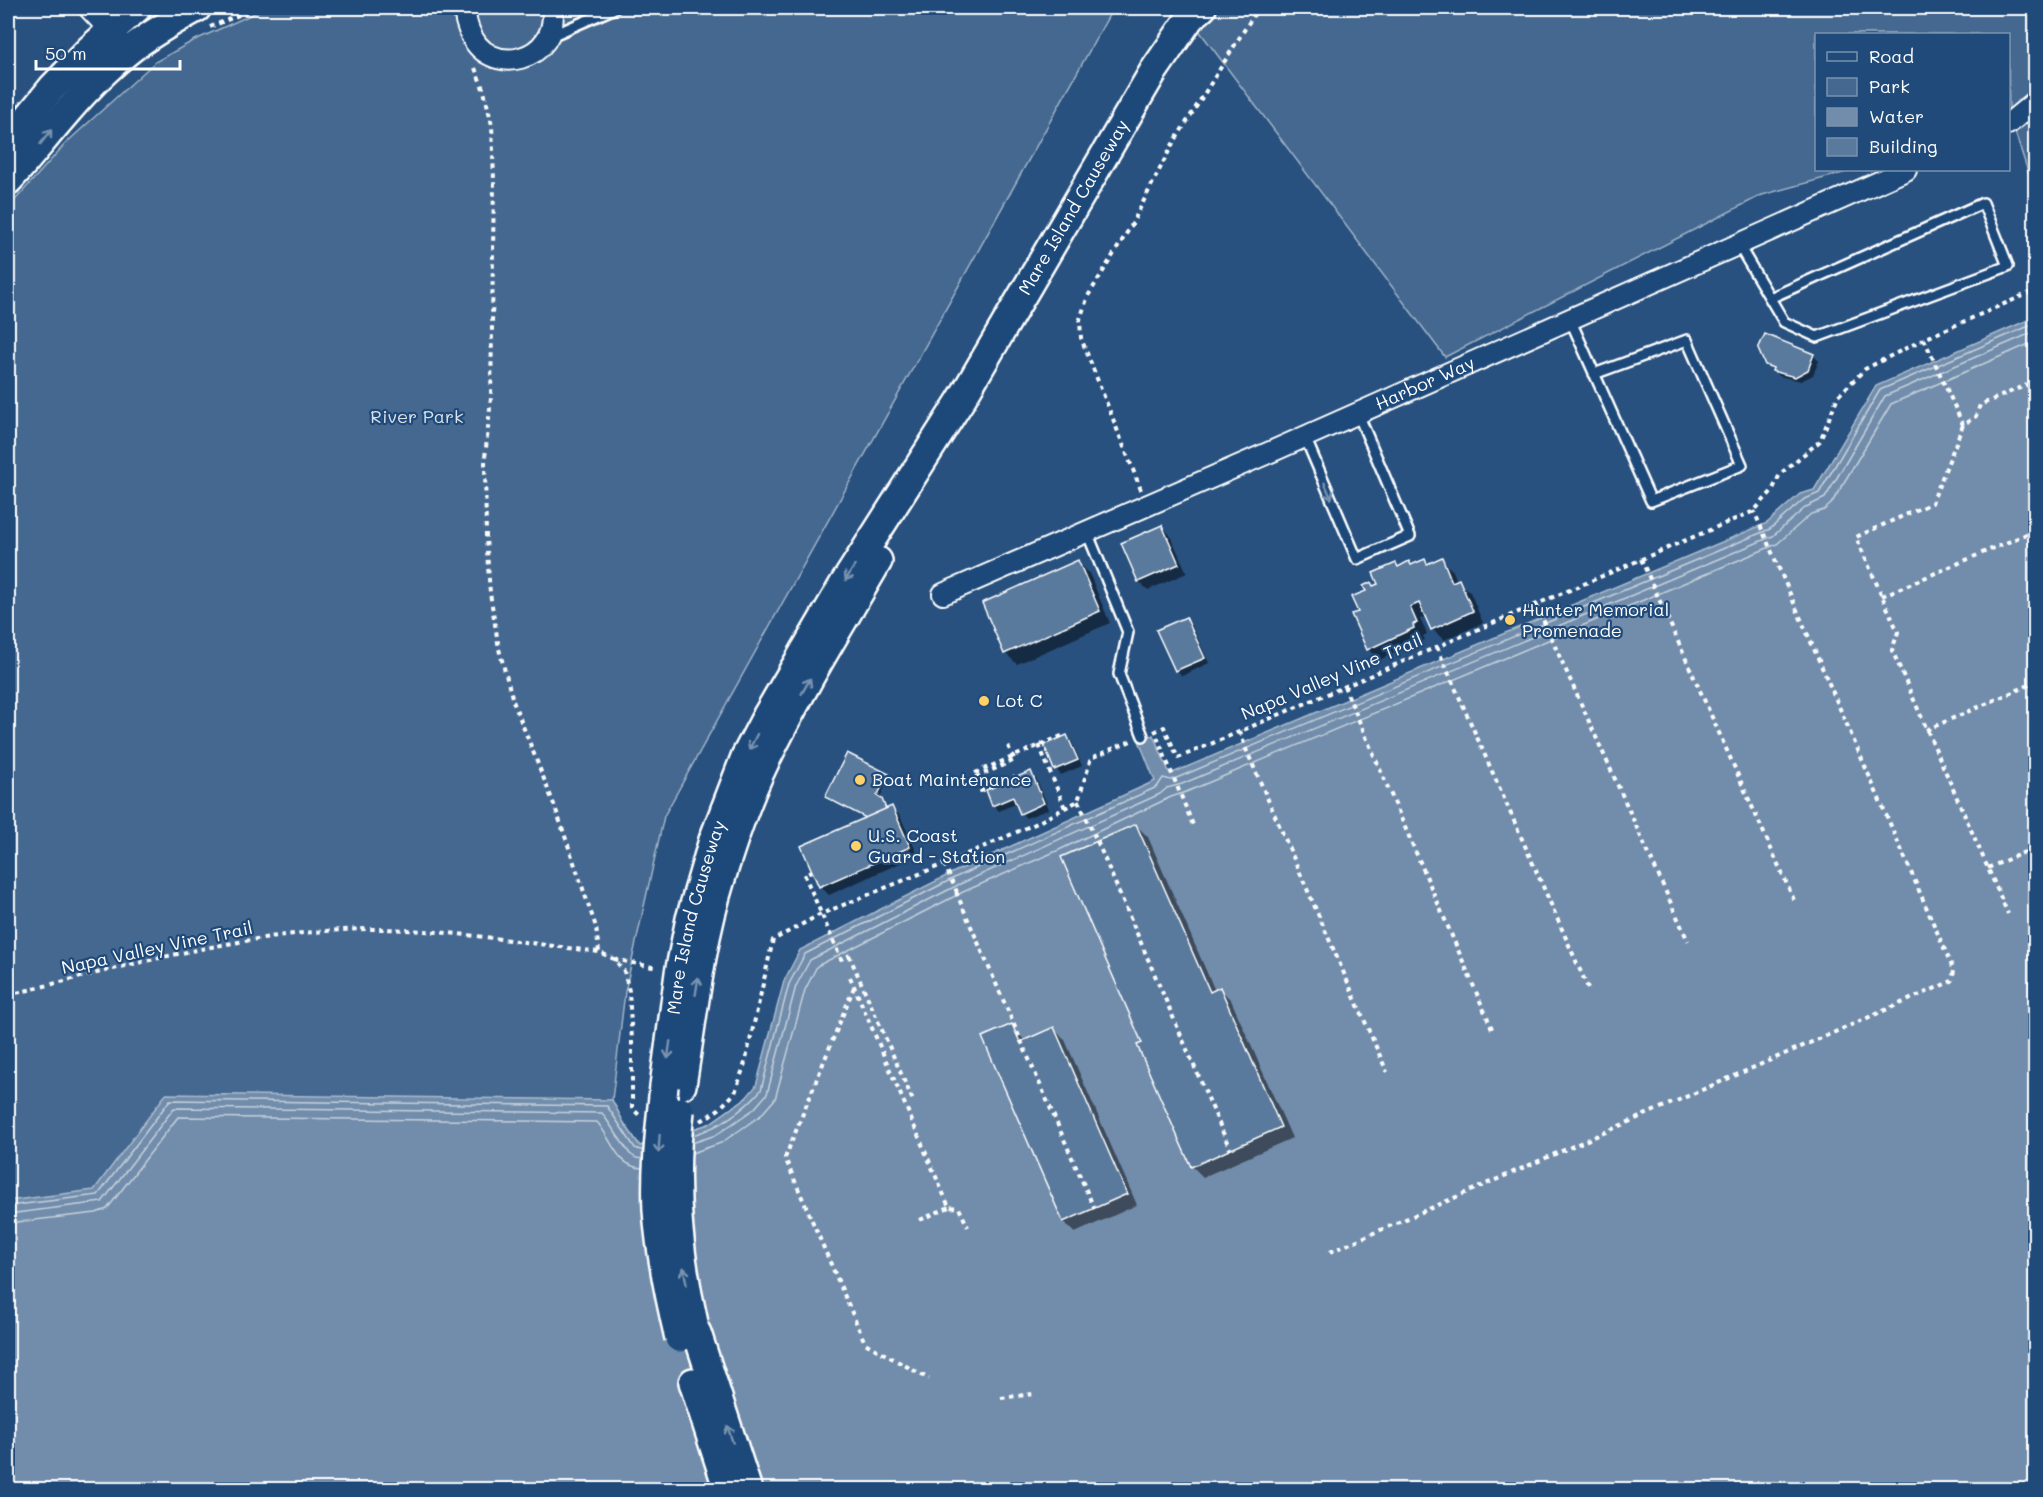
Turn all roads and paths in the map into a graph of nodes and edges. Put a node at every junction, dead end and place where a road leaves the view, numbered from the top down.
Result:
1 (89, 8) edge
2 (137, 8) edge
3 (256, 8) edge
4 (466, 8) edge
5 (552, 8) edge
6 (615, 8) edge
7 (1258, 8) edge
8 (1195, 11) edge
9 (202, 18) edge
10 (110, 30) junction
11 (549, 37) junction
12 (128, 51) junction
13 (487, 54) junction
14 (2036, 101) edge
15 (2010, 122) edge
16 (8, 142) edge
17 (1904, 171) edge
18 (8, 181) edge
19 (1738, 244) junction
20 (2036, 290) edge
21 (1770, 298) junction
22 (1570, 320) junction
23 (1924, 339) junction
24 (1594, 374) junction
25 (2036, 381) edge
26 (961, 400) junction
27 (1358, 414) junction
28 (1962, 425) junction
29 (1305, 437) junction
30 (1147, 506) junction
31 (1754, 511) junction
32 (2036, 530) edge
33 (1087, 532) junction
34 (1641, 559) junction
35 (943, 594) dead end
36 (1882, 597) junction
37 (1536, 604) junction
38 (1437, 647) junction
39 (2036, 682) edge
40 (1344, 686) junction
41 (1926, 730) junction
42 (1154, 731) junction
43 (1240, 731) junction
44 (1066, 734) dead end
45 (1143, 736) junction
46 (1039, 745) junction
47 (1008, 746) dead end
48 (1014, 758) junction
49 (975, 773) dead end
50 (1015, 777) dead end
51 (1078, 801) junction
52 (1065, 808) junction
53 (1193, 825) dead end
54 (2036, 847) edge
55 (944, 864) junction
56 (1988, 868) junction
57 (812, 871) dead end
58 (957, 892) dead end
59 (1794, 900) dead end
60 (960, 901) junction
61 (821, 914) junction
62 (2008, 914) dead end
63 (1688, 941) dead end
64 (614, 959) dead end
65 (679, 973) junction
66 (850, 977) dead end
67 (854, 987) junction
68 (1588, 988) dead end
69 (8, 995) edge
70 (1493, 1030) dead end
71 (1387, 1072) dead end
72 (673, 1086) junction
73 (735, 1094) dead end
74 (914, 1103) dead end
75 (1230, 1149) dead end
76 (949, 1207) junction
77 (1094, 1208) dead end
78 (920, 1220) dead end
79 (968, 1227) dead end
80 (1330, 1252) dead end
81 (930, 1379) dead end
82 (1033, 1394) dead end
83 (1001, 1398) dead end
84 (728, 1490) edge
85 (748, 1490) edge

1 - 10 street
2 - 10 main road
3 - 9 path
4 - 13 street
5 - 11 street
6 - 11 lane
7 - 30 path
8 - 26 main road, Mare Island Causeway
9 - 12 main road
10 - 12 street
10 - 16 main road
11 - 13 street
18 -> 12 main road
13 - 69 path, Napa Valley Vine Trail
14 - 15 street
17 - 19 street, Harbor Way
19 - 21 lane
19 - 22 street, Harbor Way
20 - 23 path, Napa Valley Vine Trail
21 - 21 lane
22 - 24 lane
22 - 27 street, Harbor Way
23 - 28 path
23 - 31 path, Napa Valley Vine Trail
24 - 24 lane
25 - 28 path
26 -> 65 main road, Mare Island Causeway
72 -> 26 main road, Mare Island Causeway
27 - 29 street, Harbor Way
29 -> 27 lane
28 - 36 path
29 - 30 street, Harbor Way
30 - 33 street, Harbor Way
31 - 34 path, Napa Valley Vine Trail
31 - 80 path
32 - 36 path
33 - 35 street, Harbor Way
33 - 45 lane
34 - 37 path, Napa Valley Vine Trail
34 - 59 path
36 - 41 path
37 - 38 path, Napa Valley Vine Trail
37 - 63 path
38 - 40 path, Napa Valley Vine Trail
38 - 68 path
39 - 41 path
40 - 43 path, Napa Valley Vine Trail
40 - 70 path
41 - 56 path
42 - 43 path, Napa Valley Vine Trail
42 - 45 path
42 - 53 path
43 - 71 path
44 - 46 path
45 - 51 path
46 - 48 path
46 - 52 path
47 - 48 path
48 - 49 path
48 - 50 path
51 - 52 path
51 - 75 path
52 - 55 path
54 - 56 path
55 - 60 path
55 - 61 path
56 - 62 path
57 - 61 path
58 - 60 path
60 - 77 path
61 - 73 path
61 - 74 path
64 - 65 path
65 -> 72 main road, Mare Island Causeway
66 - 67 path
67 - 76 path
67 - 81 path
72 -> 84 main road, Mare Island Causeway, bridge
85 -> 72 main road, Mare Island Causeway, bridge
76 - 78 path
76 - 79 path
82 - 83 path

